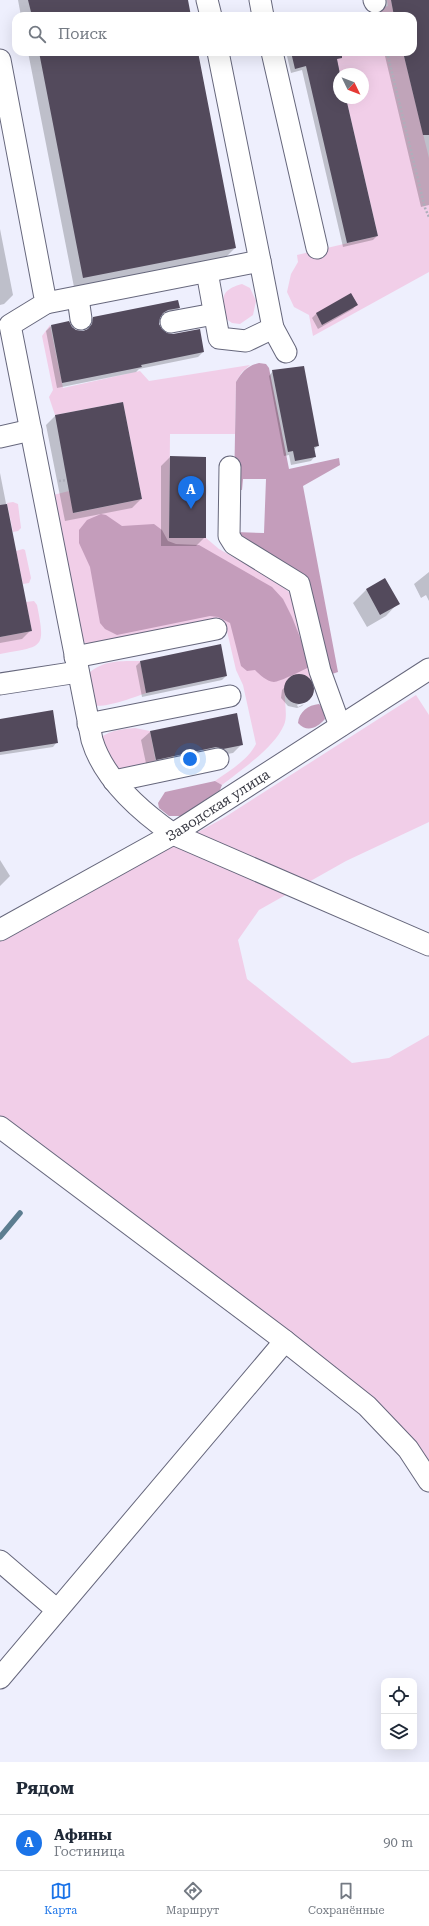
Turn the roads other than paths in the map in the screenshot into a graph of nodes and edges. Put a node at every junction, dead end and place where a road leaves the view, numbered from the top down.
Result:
1 (208, 0) edge
2 (260, 0) edge
3 (210, 12) edge
4 (262, 12) edge
5 (219, 56) edge
6 (273, 56) edge
7 (0, 60) edge
8 (317, 248) dead end
9 (260, 261) junction
10 (207, 272) junction
11 (78, 298) junction
12 (46, 303) junction
13 (214, 314) junction
14 (81, 319) dead end
15 (171, 322) dead end
16 (5, 326) edge
17 (273, 328) junction
18 (286, 352) dead end
19 (30, 430) junction
20 (0, 437) edge
21 (230, 467) dead end
22 (216, 629) dead end
23 (77, 664) junction
24 (429, 669) edge
25 (0, 684) edge
26 (230, 696) dead end
27 (88, 724) junction
28 (340, 726) junction
29 (218, 759) dead end
30 (114, 781) junction
31 (173, 834) junction
32 (0, 930) edge
33 (429, 945) edge
34 (0, 1126) edge
35 (285, 1341) junction
36 (429, 1481) edge
37 (0, 1561) edge
38 (57, 1610) junction
39 (0, 1678) edge

1 - 3 street
2 - 4 street
5 - 9 street
6 - 8 street
7 - 12 street
9 - 10 street
9 - 17 street
10 - 11 street
10 - 13 street
11 - 12 street
11 - 14 street
12 - 16 street
13 - 15 street
13 - 17 street
16 - 19 street
17 - 18 street
19 - 20 street
19 - 23 street
21 - 28 street
22 - 23 street
23 - 25 street
23 - 27 street
24 - 28 street, Заводская улица
26 - 27 street
27 - 30 street
28 - 31 street, Заводская улица
29 - 30 street
30 - 31 street
31 - 32 street, Заводская улица
31 - 33 street
34 - 35 street
35 - 36 street
35 - 38 street
37 - 38 street
38 - 39 street

